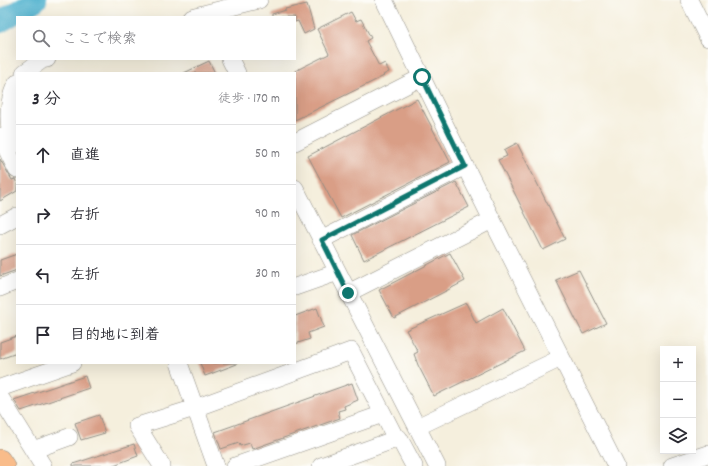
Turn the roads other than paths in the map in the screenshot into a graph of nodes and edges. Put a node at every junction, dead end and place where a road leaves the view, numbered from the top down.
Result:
1 (260, 0) edge
2 (384, 0) edge
3 (689, 0) edge
4 (202, 12) edge
5 (708, 38) edge
6 (42, 60) edge
7 (230, 60) edge
8 (25, 72) edge
9 (236, 72) edge
10 (422, 77) junction
11 (16, 78) edge
12 (16, 85) edge
13 (0, 86) edge
14 (0, 136) edge
15 (296, 141) edge
16 (16, 142) edge
17 (465, 166) junction
18 (16, 168) edge
19 (296, 190) edge
20 (16, 217) edge
21 (492, 220) junction
22 (0, 225) edge
23 (322, 240) junction
24 (338, 272) junction
25 (16, 281) edge
26 (296, 287) edge
27 (0, 288) edge
28 (348, 293) junction
29 (561, 358) junction
30 (69, 364) edge
31 (179, 364) edge
32 (0, 388) edge
33 (0, 397) edge
34 (195, 408) junction
35 (383, 414) junction
36 (417, 427) junction
37 (69, 437) dead end
38 (396, 439) junction
39 (33, 450) junction
40 (708, 454) edge
41 (0, 460) edge
42 (157, 465) edge
43 (4, 466) edge
44 (43, 466) edge
45 (216, 466) edge
46 (235, 466) edge
47 (321, 466) edge
48 (414, 466) edge
49 (437, 466) edge
50 (616, 466) edge
51 (672, 466) edge

1 - 4 street
2 - 10 street
3 - 5 street
6 - 8 street
7 - 9 street
10 - 15 street
10 - 17 street
11 - 13 street
12 - 16 street
14 - 18 street
17 - 21 street
17 - 23 street
19 - 23 street
20 - 22 street
21 - 28 street
21 - 29 street
23 - 24 street
24 - 26 street
24 - 28 street
25 - 27 street
28 - 36 street
29 - 36 street
29 - 50 street
30 - 32 street
31 - 34 street
33 - 39 street
34 - 35 street
34 - 42 street
34 - 45 street
35 - 38 street
35 - 46 street
36 - 49 street
37 - 39 street
38 - 47 street
38 - 48 street
39 - 44 street
40 - 51 street
41 - 43 main road

